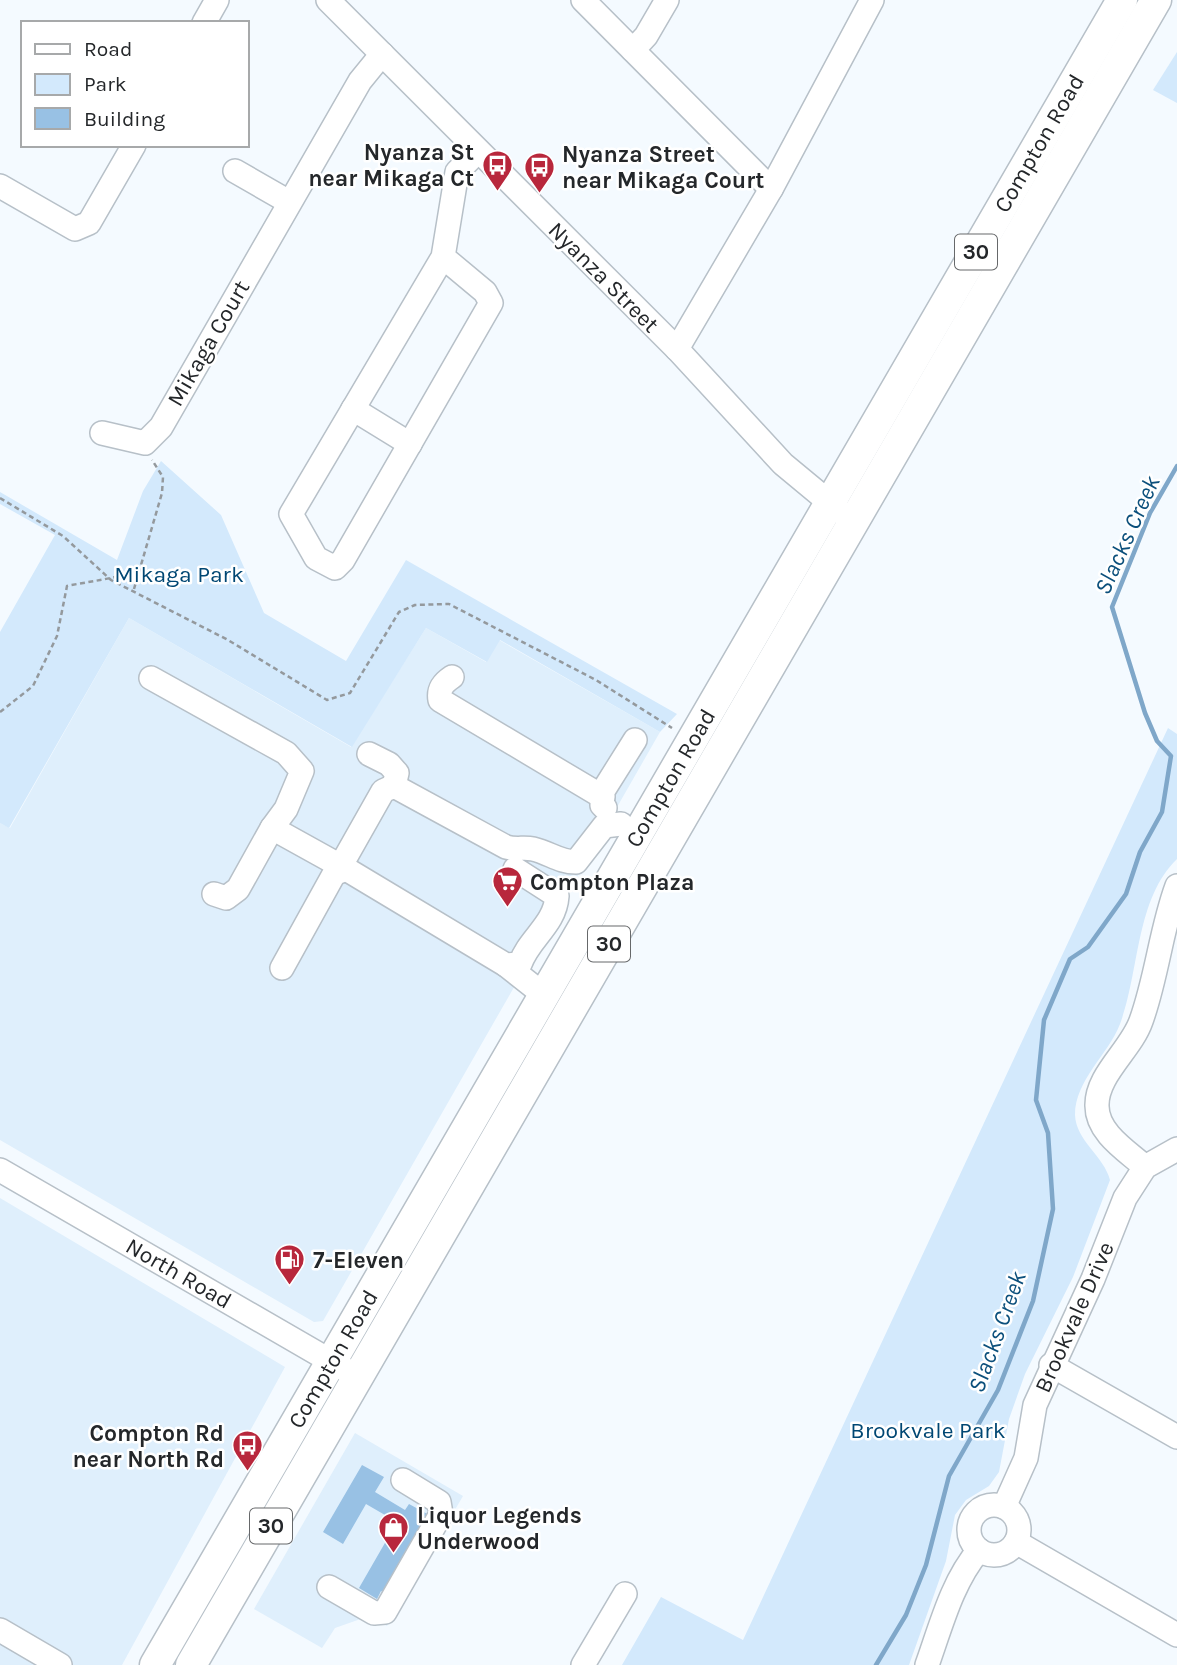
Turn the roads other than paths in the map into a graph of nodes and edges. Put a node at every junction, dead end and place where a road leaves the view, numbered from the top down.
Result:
1 (217, 0) edge
2 (328, 0) edge
3 (583, 0) edge
4 (667, 0) edge
5 (872, 0) edge
6 (1122, 0) edge
7 (1156, 0) edge
8 (205, 21) edge
9 (634, 50) junction
10 (382, 54) junction
11 (133, 147) edge
12 (478, 151) junction
13 (235, 171) dead end
14 (0, 186) edge
15 (771, 189) junction
16 (289, 202) junction
17 (443, 257) junction
18 (677, 349) junction
19 (354, 409) junction
20 (102, 433) dead end
21 (410, 444) junction
22 (829, 504) junction
23 (853, 521) junction
24 (452, 677) dead end
25 (151, 678) dead end
26 (635, 740) dead end
27 (369, 754) dead end
28 (394, 786) junction
29 (603, 797) junction
30 (272, 828) junction
31 (628, 830) junction
32 (576, 862) junction
33 (346, 869) junction
34 (516, 869) dead end
35 (1177, 886) edge
36 (214, 894) dead end
37 (557, 896) junction
38 (506, 965) junction
39 (282, 968) dead end
40 (544, 995) junction
41 (1177, 1149) edge
42 (1145, 1167) junction
43 (0, 1170) edge
44 (331, 1361) junction
45 (1051, 1365) junction
46 (358, 1377) junction
47 (1177, 1437) edge
48 (402, 1480) dead end
49 (1004, 1507) junction
50 (1016, 1542) junction
51 (979, 1550) junction
52 (329, 1587) dead end
53 (625, 1594) dead end
54 (0, 1630) edge
55 (1177, 1635) edge
56 (60, 1665) edge
57 (155, 1665) edge
58 (191, 1665) edge
59 (583, 1665) edge
60 (928, 1665) edge

1 - 8 street
2 - 10 street, Nyanza Street
3 - 9 street
4 - 9 street
5 - 15 street
6 - 22 main road, Compton Road / 30
7 - 23 main road, Compton Road / 30
9 - 15 street
10 - 12 street, Nyanza Street
10 - 16 street, Mikaga Court
11 - 14 street
12 - 17 street
12 - 18 street, Nyanza Street
13 - 16 street
15 - 18 street
16 - 20 street, Mikaga Court
17 - 19 street
17 - 21 street
18 - 22 street, Nyanza Street
19 - 21 street
19 - 21 street
22 - 23 street, Nyanza Street
22 - 31 main road, Compton Road / 30
23 - 46 main road, Compton Road / 30
24 - 29 street
25 - 30 street
26 - 29 street
27 - 28 street
28 - 32 street
28 - 33 street
29 - 31 street
30 - 33 street
30 - 36 street
31 - 32 street
31 - 40 main road, Compton Road / 30
32 - 37 street
33 - 38 street
33 - 39 street
34 - 37 street
35 - 42 street
37 - 38 street
38 - 40 street
40 - 44 main road, Compton Road / 30
41 - 42 street, Brookvale Drive
42 - 45 street, Brookvale Drive
43 - 44 street, North Road
44 - 46 street, North Road
44 - 57 main road, Compton Road / 30
45 - 47 street
45 - 49 street, Brookvale Drive
46 - 58 main road, Compton Road / 30
48 - 52 street
49 - 50 street
49 - 51 street
50 - 51 street
50 - 55 street
51 - 60 street
53 - 59 street
54 - 56 street

